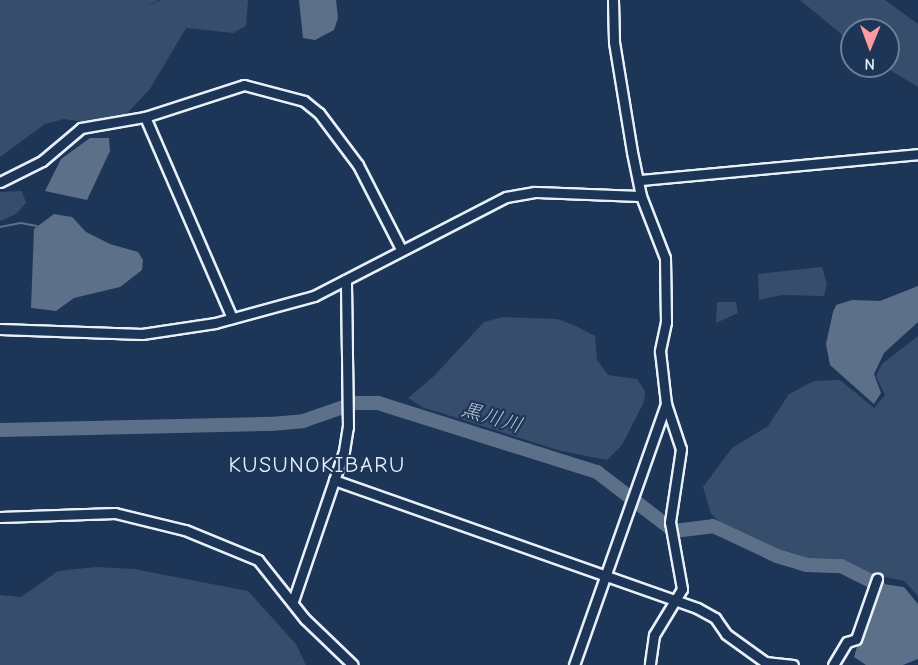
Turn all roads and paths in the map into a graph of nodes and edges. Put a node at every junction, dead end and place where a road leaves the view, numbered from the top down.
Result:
1 (613, 0) edge
2 (145, 117) junction
3 (918, 154) edge
4 (640, 180) junction
5 (0, 182) edge
6 (641, 196) junction
7 (401, 249) junction
8 (346, 280) junction
9 (232, 318) junction
10 (0, 329) edge
11 (666, 404) junction
12 (334, 480) junction
13 (0, 516) edge
14 (605, 576) junction
15 (878, 579) dead end
16 (293, 601) junction
17 (675, 601) junction
18 (353, 665) edge
19 (574, 665) edge
20 (650, 665) edge
21 (793, 665) edge
22 (833, 665) edge

1 - 4 street
2 - 5 street
2 - 7 street
2 - 9 street
3 - 4 street
4 - 6 street
6 - 7 street
6 - 11 street
7 - 8 street
8 - 9 street
8 - 12 street
9 - 10 street
11 - 14 street
11 - 17 street
12 - 14 street
12 - 16 street
13 - 16 street
14 - 17 street
14 - 19 street
15 - 22 street
16 - 18 street
17 - 20 street
17 - 21 street

